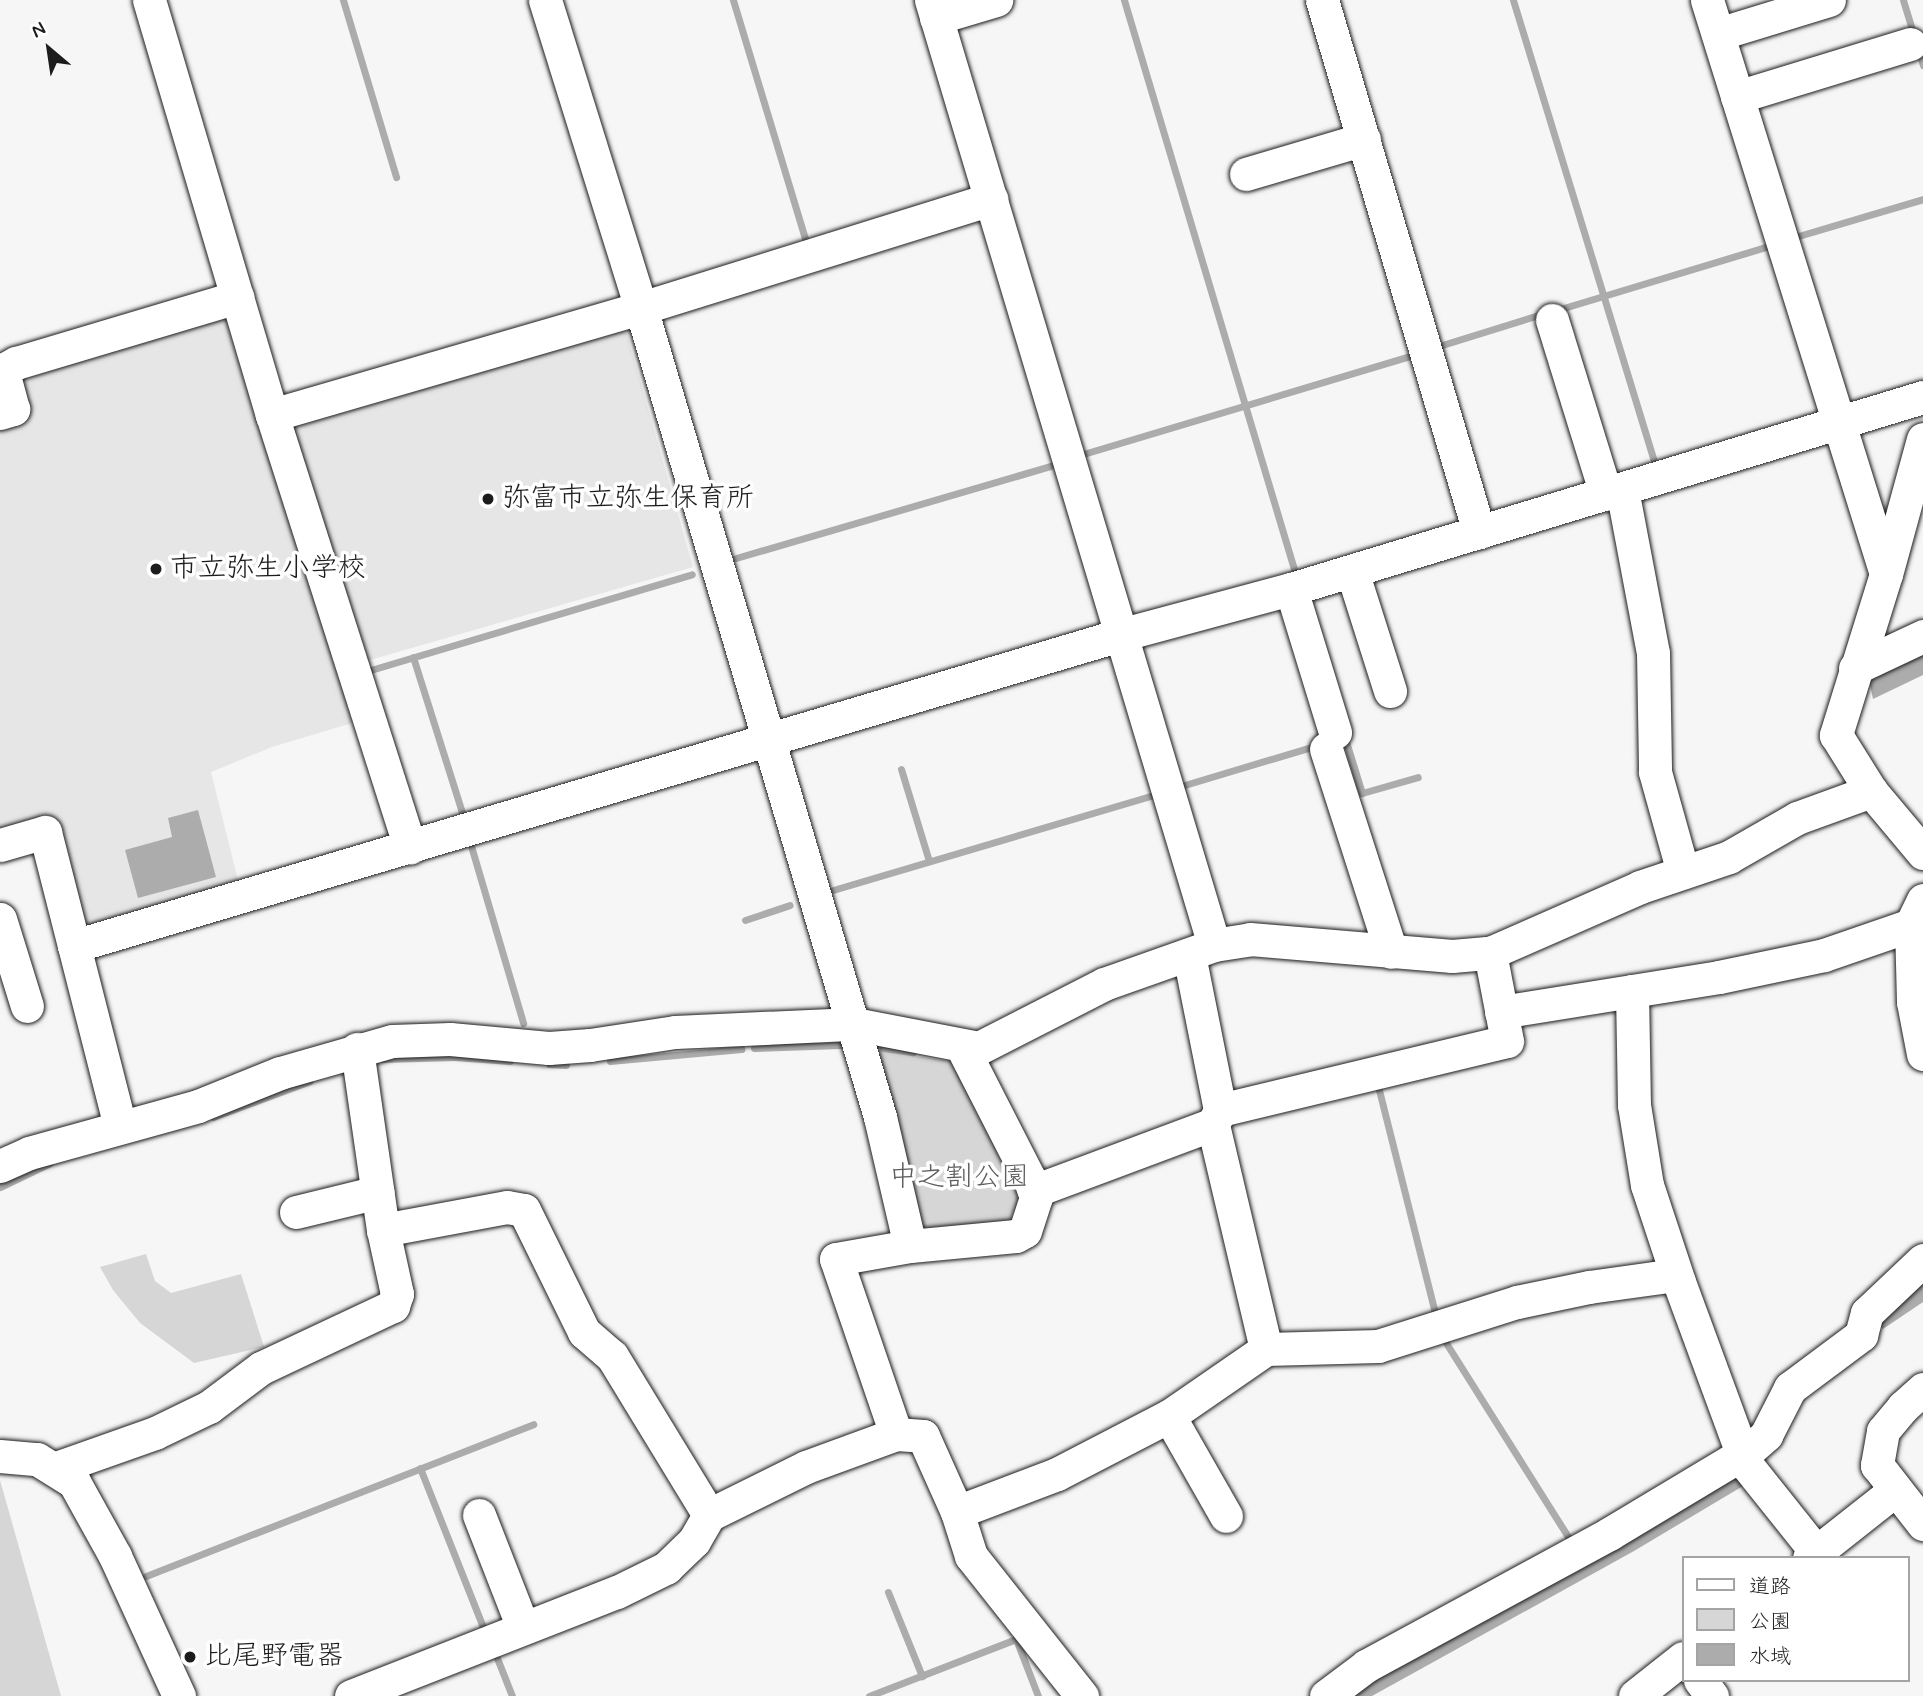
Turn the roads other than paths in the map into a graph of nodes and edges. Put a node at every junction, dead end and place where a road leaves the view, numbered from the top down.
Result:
1 (149, 0) edge
2 (545, 0) edge
3 (996, 0) edge
4 (1322, 0) edge
5 (1707, 0) edge
6 (1829, 0) edge
7 (934, 9) edge
8 (1718, 34) junction
9 (1910, 44) dead end
10 (1737, 97) junction
11 (1364, 139) junction
12 (1246, 174) dead end
13 (991, 199) junction
14 (237, 297) junction
15 (640, 308) junction
16 (1552, 320) dead end
17 (1923, 397) edge
18 (0, 413) edge
19 (272, 415) junction
20 (1837, 425) junction
21 (1923, 439) edge
22 (1614, 491) junction
23 (1479, 531) junction
24 (1352, 571) junction
25 (1886, 574) junction
26 (1291, 589) junction
27 (1121, 635) junction
28 (1923, 636) edge
29 (1855, 668) junction
30 (1390, 691) dead end
31 (767, 739) junction
32 (1871, 791) junction
33 (0, 845) edge
34 (410, 847) junction
35 (1923, 853) edge
36 (1683, 872) junction
37 (1917, 912) edge
38 (0, 919) edge
39 (74, 946) junction
40 (1202, 950) junction
41 (1391, 951) junction
42 (1490, 953) junction
43 (1633, 992) junction
44 (27, 1006) dead end
45 (1501, 1012) junction
46 (854, 1024) junction
47 (961, 1045) junction
48 (357, 1049) junction
49 (1923, 1054) edge
50 (1217, 1117) junction
51 (120, 1126) junction
52 (0, 1166) edge
53 (1034, 1191) junction
54 (378, 1192) junction
55 (296, 1212) dead end
56 (383, 1230) junction
57 (910, 1246) junction
58 (1923, 1261) edge
59 (1676, 1275) junction
60 (1266, 1349) junction
61 (1923, 1389) edge
62 (1168, 1416) junction
63 (896, 1434) junction
64 (1742, 1455) junction
65 (0, 1456) edge
66 (56, 1468) junction
67 (1895, 1490) junction
68 (957, 1512) junction
69 (479, 1515) dead end
70 (709, 1515) junction
71 (1226, 1516) dead end
72 (1923, 1524) edge
73 (1816, 1556) edge
74 (523, 1628) junction
75 (1682, 1659) edge
76 (388, 1689) edge
77 (179, 1696) edge
78 (351, 1696) edge
79 (1082, 1696) edge
80 (1326, 1696) edge
81 (1635, 1696) edge

1 - 14 street
2 - 15 street
3 - 7 street
4 - 11 street
5 - 8 street
6 - 8 street
7 - 13 street
8 - 10 street
9 - 10 street
10 - 20 street
11 - 12 street
11 - 23 street
13 - 15 street
13 - 27 street
14 - 18 street
14 - 19 street
15 - 19 street
15 - 31 street
16 - 22 street
17 - 20 street
19 - 34 street
20 - 22 street
20 - 25 street
21 - 25 street
22 - 23 street
22 - 36 street
23 - 24 street
24 - 26 street
24 - 30 street
25 - 29 street
26 - 27 street
26 - 41 street
27 - 31 street
27 - 40 street
28 - 29 street
29 - 32 street
31 - 34 street
31 - 46 street
32 - 35 street
32 - 36 street
33 - 39 street
34 - 39 street
36 - 42 street
37 - 43 street
37 - 49 street
38 - 44 street
39 - 51 street
40 - 41 street
40 - 47 street
40 - 50 street
41 - 42 street
42 - 45 street
43 - 45 street
43 - 59 street
45 - 50 street
46 - 47 street
46 - 48 street
46 - 57 street
47 - 53 street
48 - 51 street
48 - 54 street
50 - 53 street
50 - 60 street
51 - 52 street
53 - 57 street
54 - 55 street
54 - 56 street
56 - 66 street
56 - 70 street
57 - 63 street
58 - 64 street
59 - 60 street
59 - 64 street
60 - 62 street
61 - 67 street
62 - 68 street
62 - 71 street
63 - 68 street
63 - 70 street
64 - 73 street
64 - 80 street
65 - 66 street
66 - 77 street
67 - 72 street
67 - 73 street
68 - 79 street
69 - 74 street
70 - 74 street
74 - 76 street
75 - 81 street
76 - 78 street

